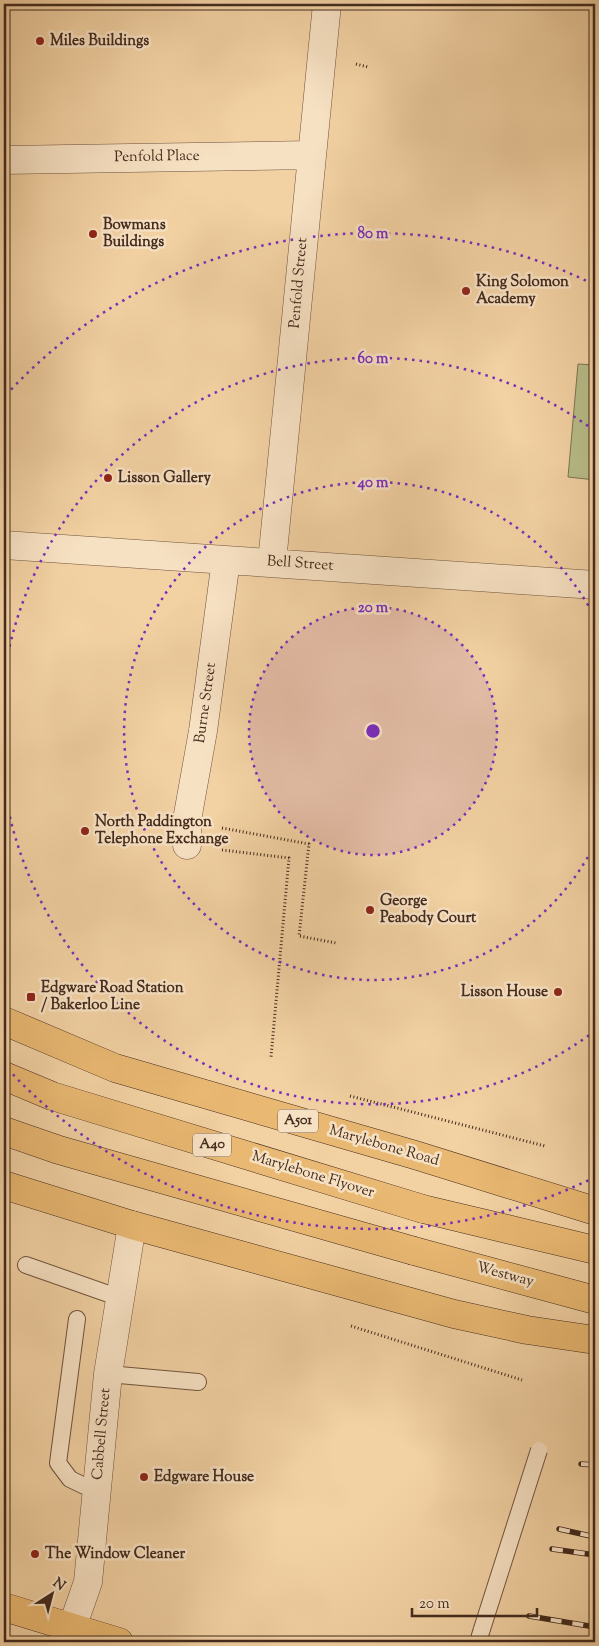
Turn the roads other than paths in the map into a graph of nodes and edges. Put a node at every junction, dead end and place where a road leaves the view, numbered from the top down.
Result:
1 (328, 4) edge
2 (311, 155) junction
3 (4, 160) edge
4 (4, 545) edge
5 (226, 560) junction
6 (272, 562) junction
7 (595, 585) edge
8 (187, 833) road end
9 (4, 1021) edge
10 (4, 1076) edge
11 (4, 1132) edge
12 (4, 1184) edge
13 (595, 1211) edge
14 (132, 1225) junction
15 (595, 1250) edge
16 (26, 1265) dead end
17 (120, 1298) junction
18 (595, 1300) edge
19 (77, 1319) dead end
20 (595, 1340) edge
21 (108, 1374) junction
22 (198, 1382) dead end
23 (538, 1450) dead end
24 (97, 1492) junction
25 (4, 1607) edge
26 (69, 1635) edge
27 (480, 1636) edge
28 (119, 1642) edge

1 - 2 street, Penfold Street
2 - 3 street, Penfold Place
2 - 6 street, Penfold Street
4 - 5 street, Bell Street
5 - 6 street, Bell Street
5 - 8 street, Burne Street
6 - 7 street, Bell Street
9 - 13 highway, Marylebone Road / A501
10 - 15 highway, Marylebone Flyover / A40, bridge
11 - 18 highway, Westway, bridge
12 - 14 highway
14 - 17 street, Cabbell Street
14 - 20 highway
16 - 17 lane
17 - 21 street, Cabbell Street
19 - 24 lane
21 - 22 lane
21 - 24 street, Cabbell Street
23 - 27 lane, bridge
24 - 26 street, Cabbell Street
25 - 26 highway
26 - 28 highway

